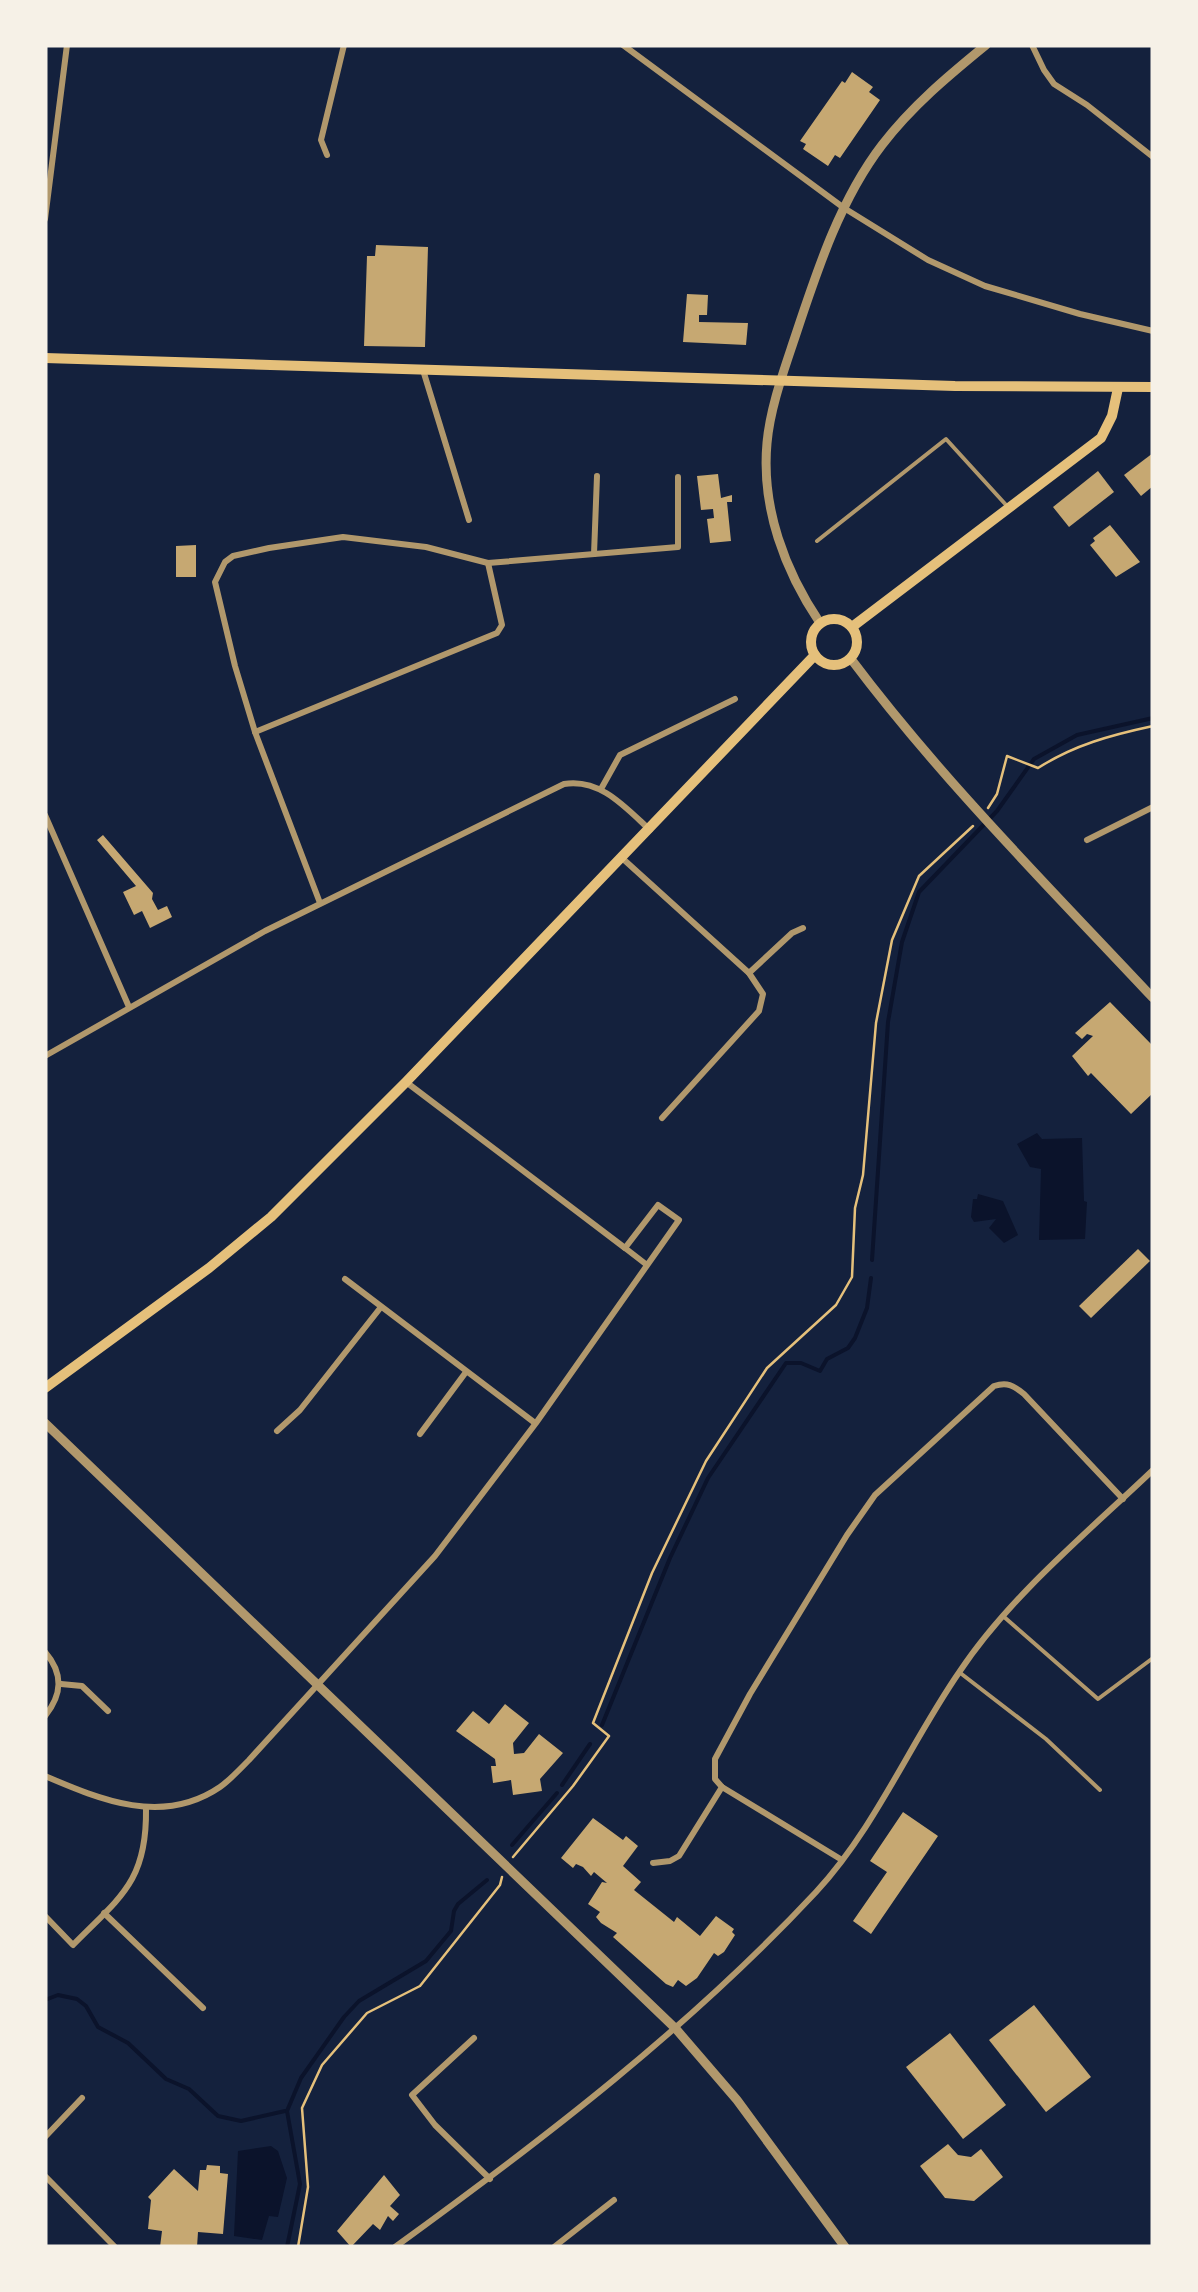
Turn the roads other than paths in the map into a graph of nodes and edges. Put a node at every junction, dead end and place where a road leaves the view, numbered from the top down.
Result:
1 (68, 45) edge
2 (344, 45) edge
3 (623, 45) edge
4 (986, 45) edge
5 (1032, 45) edge
6 (327, 154) dead end
7 (1153, 157) edge
8 (844, 208) junction
9 (45, 219) edge
10 (1153, 331) edge
11 (45, 358) edge
12 (422, 368) junction
13 (781, 379) junction
14 (1153, 387) edge
15 (1118, 388) junction
16 (597, 476) dead end
17 (678, 477) dead end
18 (1007, 506) junction
19 (469, 520) dead end
20 (817, 541) dead end
21 (594, 554) junction
22 (488, 563) junction
23 (820, 623) junction
24 (852, 626) junction
25 (815, 655) junction
26 (850, 659) junction
27 (735, 699) dead end
28 (255, 732) junction
29 (601, 789) junction
30 (1153, 807) edge
31 (45, 815) edge
32 (650, 830) junction
33 (1088, 840) dead end
34 (622, 858) junction
35 (320, 903) junction
36 (803, 928) dead end
37 (749, 974) junction
38 (1153, 998) edge
39 (129, 1007) junction
40 (45, 1056) edge
41 (406, 1082) junction
42 (662, 1118) dead end
43 (626, 1248) junction
44 (647, 1265) junction
45 (345, 1279) dead end
46 (381, 1307) junction
47 (466, 1372) junction
48 (45, 1388) edge
49 (45, 1423) edge
50 (536, 1423) junction
51 (277, 1430) dead end
52 (420, 1434) dead end
53 (1153, 1470) edge
54 (1123, 1499) junction
55 (1003, 1616) junction
56 (45, 1652) edge
57 (1153, 1658) edge
58 (958, 1672) junction
59 (61, 1684) junction
60 (317, 1686) junction
61 (108, 1711) dead end
62 (45, 1716) edge
63 (45, 1776) edge
64 (722, 1787) junction
65 (1100, 1790) dead end
66 (146, 1809) junction
67 (842, 1860) junction
68 (653, 1863) dead end
69 (104, 1913) junction
70 (45, 1916) edge
71 (202, 2008) dead end
72 (676, 2029) junction
73 (474, 2038) dead end
74 (82, 2098) dead end
75 (45, 2137) edge
76 (45, 2176) edge
77 (490, 2178) junction
78 (614, 2200) dead end
79 (115, 2247) edge
80 (395, 2247) edge
81 (554, 2247) edge
82 (845, 2247) edge

1 - 9 street
2 - 6 street
3 - 8 street
4 - 8 street
5 - 7 street
8 - 10 street
8 - 13 street
11 - 12 main road
12 - 13 main road
12 - 19 street
13 - 15 main road
13 - 23 street
14 - 15 main road
15 - 18 main road
16 - 21 street
17 - 21 street
18 - 20 lane
18 - 24 main road
21 - 22 street
22 - 28 street
22 - 28 street
23 - 24 main road
23 - 25 main road
24 - 26 main road
25 - 26 main road
25 - 32 main road
26 - 38 street
27 - 29 street
28 - 35 street
29 - 32 street
29 - 35 street
30 - 33 street
31 - 39 street
32 - 34 main road
34 - 37 street
34 - 41 main road
35 - 39 street
36 - 37 street
37 - 42 street
39 - 40 street
41 - 43 street
41 - 48 main road
43 - 44 street
43 - 44 street
44 - 50 street
45 - 46 street
46 - 47 street
46 - 51 street
47 - 50 street
47 - 52 street
49 - 60 street
50 - 60 street
53 - 54 street
54 - 55 street
54 - 64 street
55 - 57 lane
55 - 58 street
56 - 59 street
58 - 65 lane
58 - 67 street
59 - 61 street
59 - 62 street
60 - 66 street
60 - 72 street
63 - 66 street
64 - 67 street
64 - 68 street
66 - 69 street
67 - 72 street
69 - 70 street
69 - 71 street
72 - 77 street
72 - 82 street
73 - 77 street
74 - 75 street
76 - 79 street
77 - 80 street
78 - 81 street

